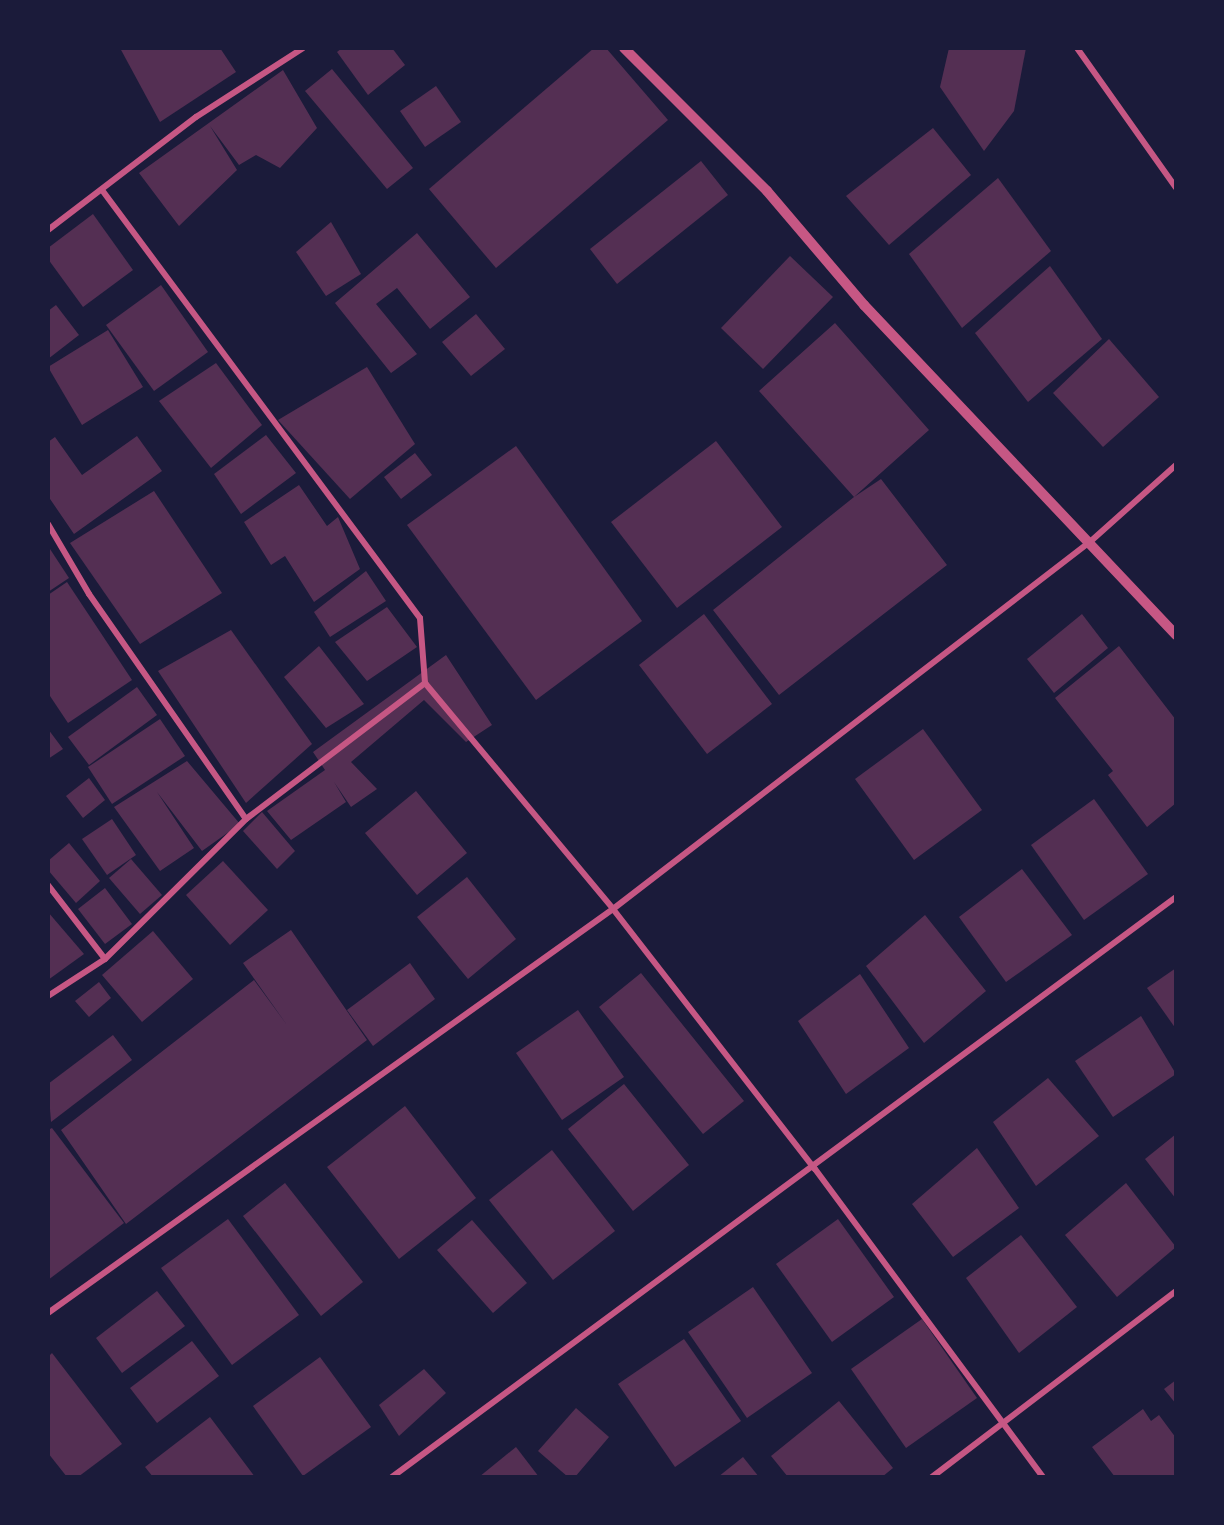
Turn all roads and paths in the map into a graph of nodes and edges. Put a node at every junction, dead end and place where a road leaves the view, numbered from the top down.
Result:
1 (303, 48) edge
2 (624, 48) edge
3 (1077, 48) edge
4 (1176, 188) edge
5 (102, 190) junction
6 (48, 231) edge
7 (1176, 465) edge
8 (48, 524) edge
9 (1091, 541) junction
10 (1176, 635) edge
11 (425, 683) junction
12 (246, 819) junction
13 (48, 885) edge
14 (1176, 897) edge
15 (613, 909) junction
16 (105, 959) junction
17 (48, 996) edge
18 (815, 1169) junction
19 (1176, 1291) edge
20 (48, 1312) edge
21 (1002, 1423) junction
22 (392, 1477) edge
23 (932, 1477) edge
24 (1042, 1477) edge

1 - 5 street
2 - 9 street
3 - 4 street
5 - 6 street
5 - 11 street
7 - 9 street
8 - 12 street
9 - 10 street
9 - 15 street
11 - 12 street
11 - 15 street
12 - 16 street
13 - 16 street
14 - 18 street
15 - 18 street
15 - 20 street
16 - 17 street
18 - 21 street
18 - 22 street
19 - 21 street
21 - 23 street
21 - 24 street

